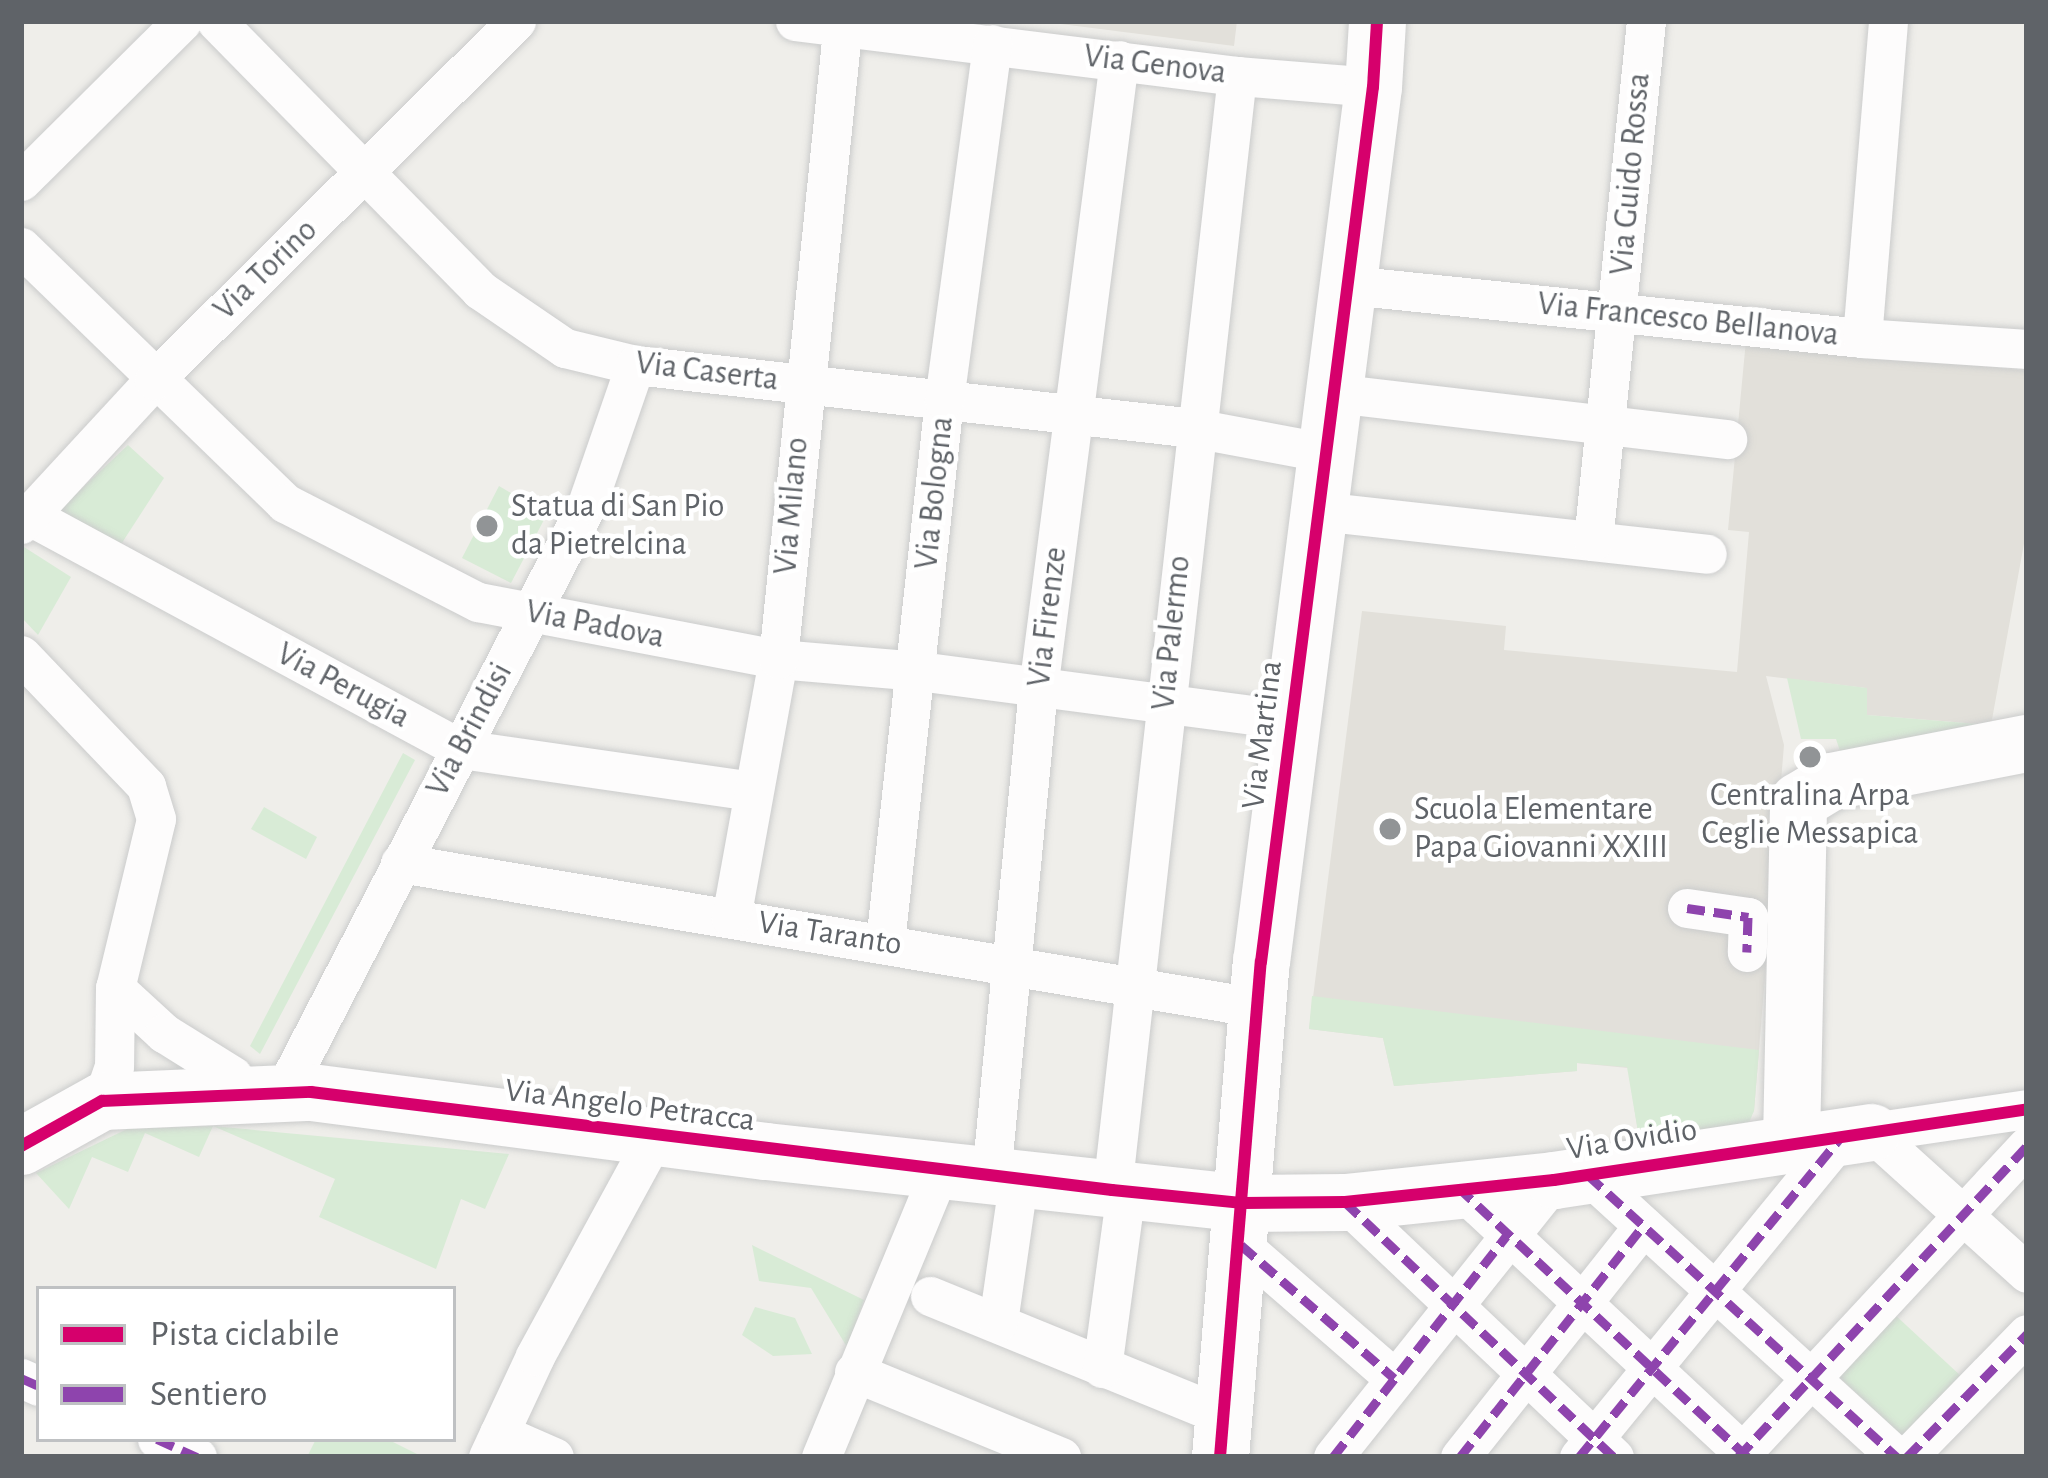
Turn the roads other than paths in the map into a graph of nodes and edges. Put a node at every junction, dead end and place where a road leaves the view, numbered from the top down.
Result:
1 (182, 21) edge
2 (216, 21) edge
3 (516, 21) edge
4 (795, 21) edge
5 (1377, 21) edge
6 (1646, 21) edge
7 (1888, 21) edge
8 (843, 24) edge
9 (992, 44) junction
10 (1119, 60) junction
11 (1237, 76) junction
12 (1373, 87) junction
13 (365, 173) junction
14 (21, 181) edge
15 (21, 247) edge
16 (1348, 285) junction
17 (1618, 313) junction
18 (1862, 338) junction
19 (2027, 349) edge
20 (635, 365) junction
21 (154, 380) junction
22 (803, 384) junction
23 (1334, 393) junction
24 (944, 400) junction
25 (1074, 413) junction
26 (1606, 424) junction
27 (1194, 428) junction
28 (1727, 439) dead end
29 (1327, 453) junction
30 (1319, 511) junction
31 (25, 520) edge
32 (1593, 541) junction
33 (1707, 554) dead end
34 (531, 613) junction
35 (21, 655) edge
36 (778, 659) junction
37 (917, 671) junction
38 (1038, 689) junction
39 (1163, 706) junction
40 (1292, 720) junction
41 (2027, 743) edge
42 (461, 748) junction
43 (753, 791) junction
44 (400, 863) junction
45 (1687, 908) dead end
46 (731, 918) junction
47 (885, 943) junction
48 (1747, 952) dead end
49 (1015, 964) junction
50 (1133, 990) junction
51 (1259, 1008) junction
52 (111, 1043) junction
53 (277, 1085) junction
54 (2027, 1109) edge
55 (655, 1136) junction
56 (1835, 1136) junction
57 (22, 1146) edge
58 (2027, 1146) edge
59 (984, 1174) junction
60 (1571, 1178) junction
61 (1457, 1186) junction
62 (1119, 1191) junction
63 (1345, 1202) junction
64 (1967, 1216) junction
65 (1242, 1224) junction
66 (1643, 1226) junction
67 (1506, 1236) junction
68 (2027, 1273) edge
69 (1716, 1290) junction
70 (930, 1296) dead end
71 (1582, 1305) junction
72 (1455, 1306) junction
73 (998, 1322) junction
74 (2027, 1334) edge
75 (1651, 1367) junction
76 (1102, 1368) junction
77 (854, 1372) junction
78 (1525, 1375) junction
79 (1813, 1377) junction
80 (1394, 1378) junction
81 (164, 1442) edge
82 (1224, 1444) edge
83 (494, 1445) edge
84 (1596, 1451) edge
85 (1743, 1455) edge
86 (197, 1457) edge
87 (554, 1457) edge
88 (820, 1457) edge
89 (1061, 1457) edge
90 (1333, 1457) edge
91 (1460, 1457) edge
92 (1898, 1457) edge
93 (1907, 1457) edge

1 - 14 street
2 - 13 street, Via Caserta
3 - 13 street, Via Torino
4 - 8 street, Via Genova
5 - 12 street, Via Martina
6 - 17 street, Via Guido Rossa
7 - 18 street
8 - 9 street, Via Genova
8 - 22 street, Via Milano
9 - 10 street, Via Genova
9 - 24 street, Via Bologna
10 - 11 street, Via Genova
10 - 25 street, Via Firenze
11 - 12 street, Via Genova
11 - 27 street, Via Palermo
12 - 16 street, Via Martina
13 - 20 street, Via Caserta
13 - 21 street, Via Torino
15 - 21 street, Via Padova
16 - 17 street, Via Francesco Bellanova
16 - 23 street, Via Martina
17 - 18 street, Via Francesco Bellanova
17 - 26 street, Via Guido Rossa
18 - 19 street, Via Francesco Bellanova
20 - 22 street, Via Caserta
20 - 34 street, Via Brindisi
21 - 31 street, Via Torino
21 - 34 street, Via Padova
22 - 24 street, Via Caserta
22 - 36 street, Via Milano
23 - 26 street
23 - 29 street, Via Martina
24 - 25 street, Via Caserta
24 - 37 street, Via Bologna
25 - 27 street, Via Caserta
25 - 38 street, Via Firenze
26 - 28 street
26 - 32 street, Via Guido Rossa
27 - 29 street, Via Caserta
27 - 39 street, Via Palermo
29 - 30 street, Via Martina
30 - 32 street
30 - 40 street, Via Martina
31 - 42 street, Via Perugia
32 - 33 street
34 - 36 street, Via Padova
34 - 42 street, Via Brindisi
35 - 52 street
36 - 37 street, Via Padova
36 - 43 street, Via Milano
37 - 38 street, Via Padova
37 - 47 street, Via Bologna
38 - 39 street, Via Padova
38 - 49 street, Via Firenze
39 - 40 street, Via Padova
39 - 50 street, Via Palermo
40 - 51 street, Via Martina
41 - 56 street
42 - 43 street, Via Perugia
42 - 44 street, Via Brindisi
43 - 46 street, Via Milano
44 - 46 street, Via Taranto
44 - 53 street, Via Brindisi
45 - 48 street
46 - 47 street, Via Taranto
47 - 49 street, Via Taranto
49 - 50 street, Via Taranto
49 - 59 street, Via Firenze
50 - 51 street, Via Taranto
50 - 62 street, Via Palermo
51 - 65 street, Via Martina
52 - 53 street, Via Angelo Petracca
52 - 53 street
52 - 53 street
52 - 57 street
53 - 55 street, Via Angelo Petracca
54 - 56 street, Via Ovidio
55 - 59 street, Via Angelo Petracca
55 - 83 street
56 - 60 street, Via Ovidio
56 - 64 street
56 - 69 street
58 - 64 street
59 - 62 street, Via Angelo Petracca
59 - 73 street
59 - 77 street
60 - 61 street, Via Ovidio
60 - 66 street
60 - 67 street
61 - 63 street, Via Ovidio
61 - 67 street
62 - 65 street, Via Angelo Petracca
62 - 76 street, Via Palermo
63 - 65 street, Via Ovidio
63 - 72 street
64 - 68 street
64 - 79 street
65 - 80 street
65 - 82 street, Via Martina
66 - 69 street
66 - 71 street
67 - 71 street
67 - 72 street
69 - 75 street
69 - 79 street
70 - 73 street
71 - 75 street
71 - 78 street
72 - 78 street
72 - 80 street
73 - 76 street
74 - 93 street
75 - 84 street
75 - 85 street
76 - 82 street
77 - 88 street
77 - 89 street
78 - 84 street
78 - 91 street
79 - 85 street
79 - 92 street
80 - 90 street
81 - 86 street
83 - 87 street

